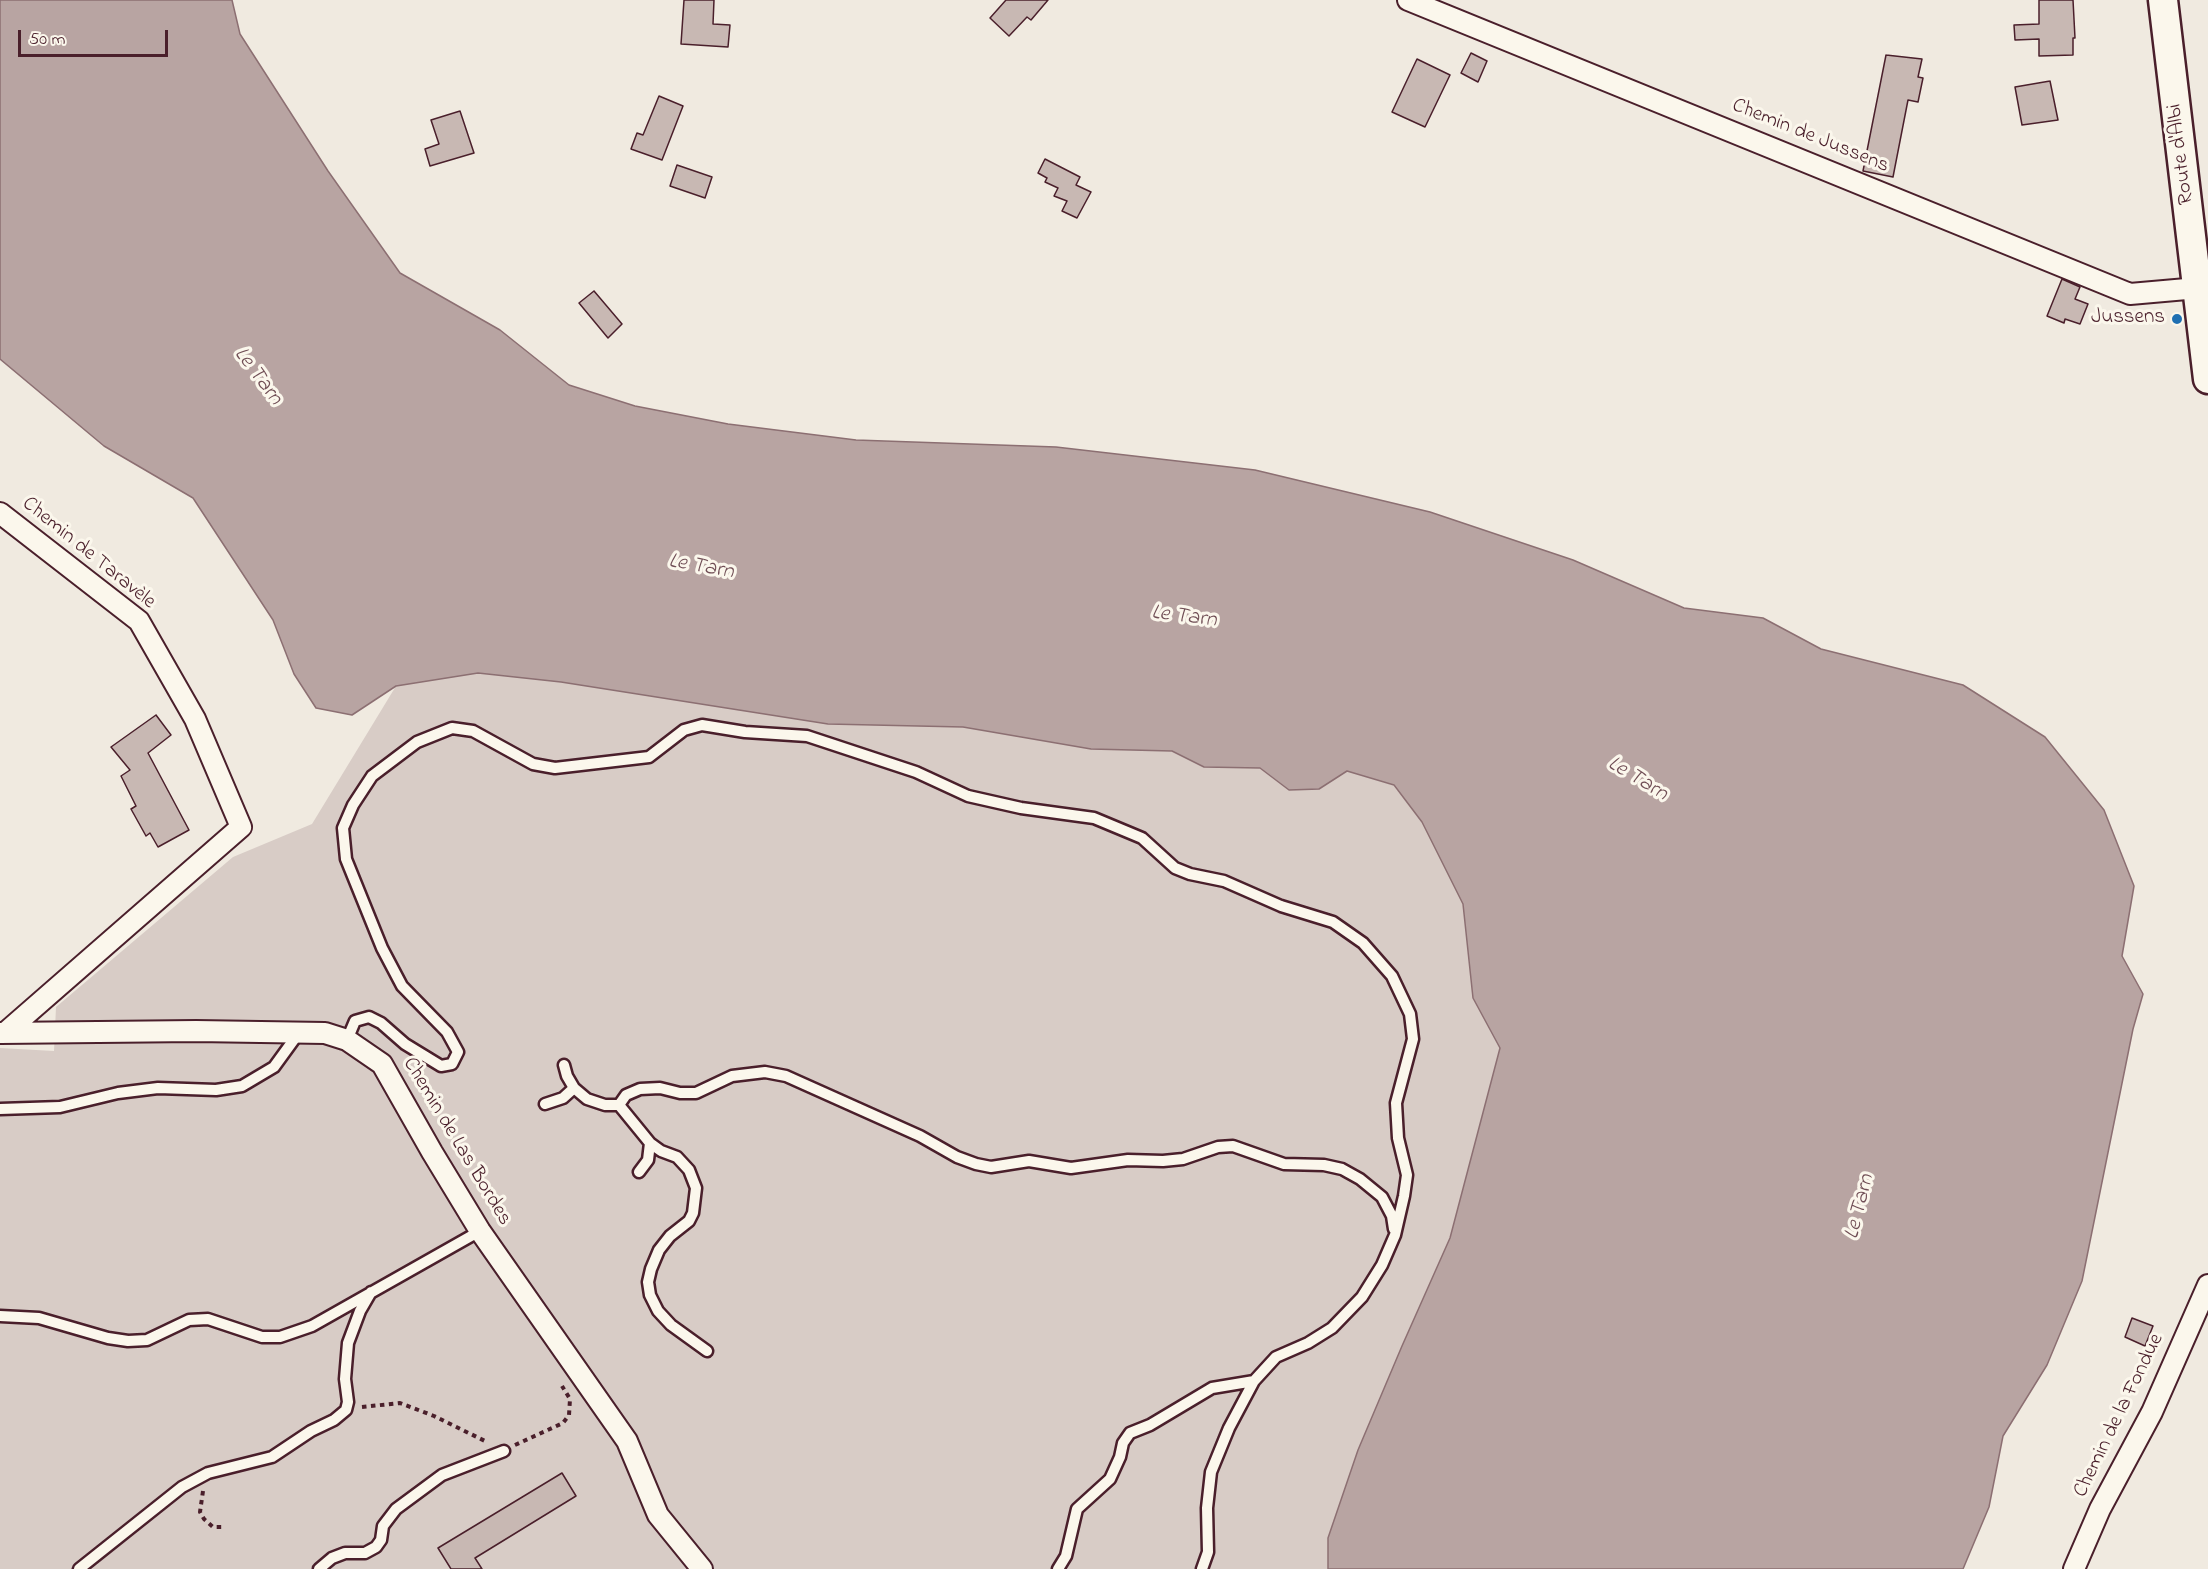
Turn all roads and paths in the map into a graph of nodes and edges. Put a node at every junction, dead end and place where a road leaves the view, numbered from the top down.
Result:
1 (1408, 0) edge
2 (2163, 0) edge
3 (2198, 288) junction
4 (2208, 379) edge
5 (0, 513) edge
6 (2, 1033) edge
7 (298, 1034) junction
8 (347, 1040) junction
9 (564, 1065) dead end
10 (574, 1088) junction
11 (544, 1104) dead end
12 (619, 1106) junction
13 (0, 1109) edge
14 (650, 1143) junction
15 (639, 1172) dead end
16 (480, 1231) junction
17 (1395, 1235) junction
18 (2208, 1285) edge
19 (371, 1292) junction
20 (0, 1316) edge
21 (707, 1351) dead end
22 (558, 1379) dead end
23 (1254, 1381) junction
24 (346, 1410) junction
25 (504, 1451) junction
26 (208, 1473) junction
27 (224, 1527) dead end
28 (698, 1567) edge
29 (79, 1569) edge
30 (319, 1569) edge
31 (1058, 1569) edge
32 (1202, 1569) edge
33 (2074, 1569) edge

1 - 3 street, Chemin de Jussens
2 - 3 street, Route d'Albi
3 - 4 street, Route d'Albi
5 - 6 street, Chemin de Taravèle
6 - 7 street, Chemin de Las Bordes
7 - 8 street, Chemin de Las Bordes
7 - 13 lane
8 - 16 street, Chemin de Las Bordes
8 - 17 lane
9 - 10 lane
10 - 11 lane
10 - 12 lane
12 - 14 lane
12 - 17 lane
14 - 15 lane
14 - 21 lane
16 - 19 lane
16 - 28 street, Chemin de Las Bordes
17 - 23 lane
18 - 33 street, Chemin de la Fondue
19 - 20 lane
19 - 24 lane
22 - 25 path
23 - 31 lane
23 - 32 lane
24 - 25 path
24 - 26 lane
25 - 30 lane
26 - 27 path
26 - 29 lane

